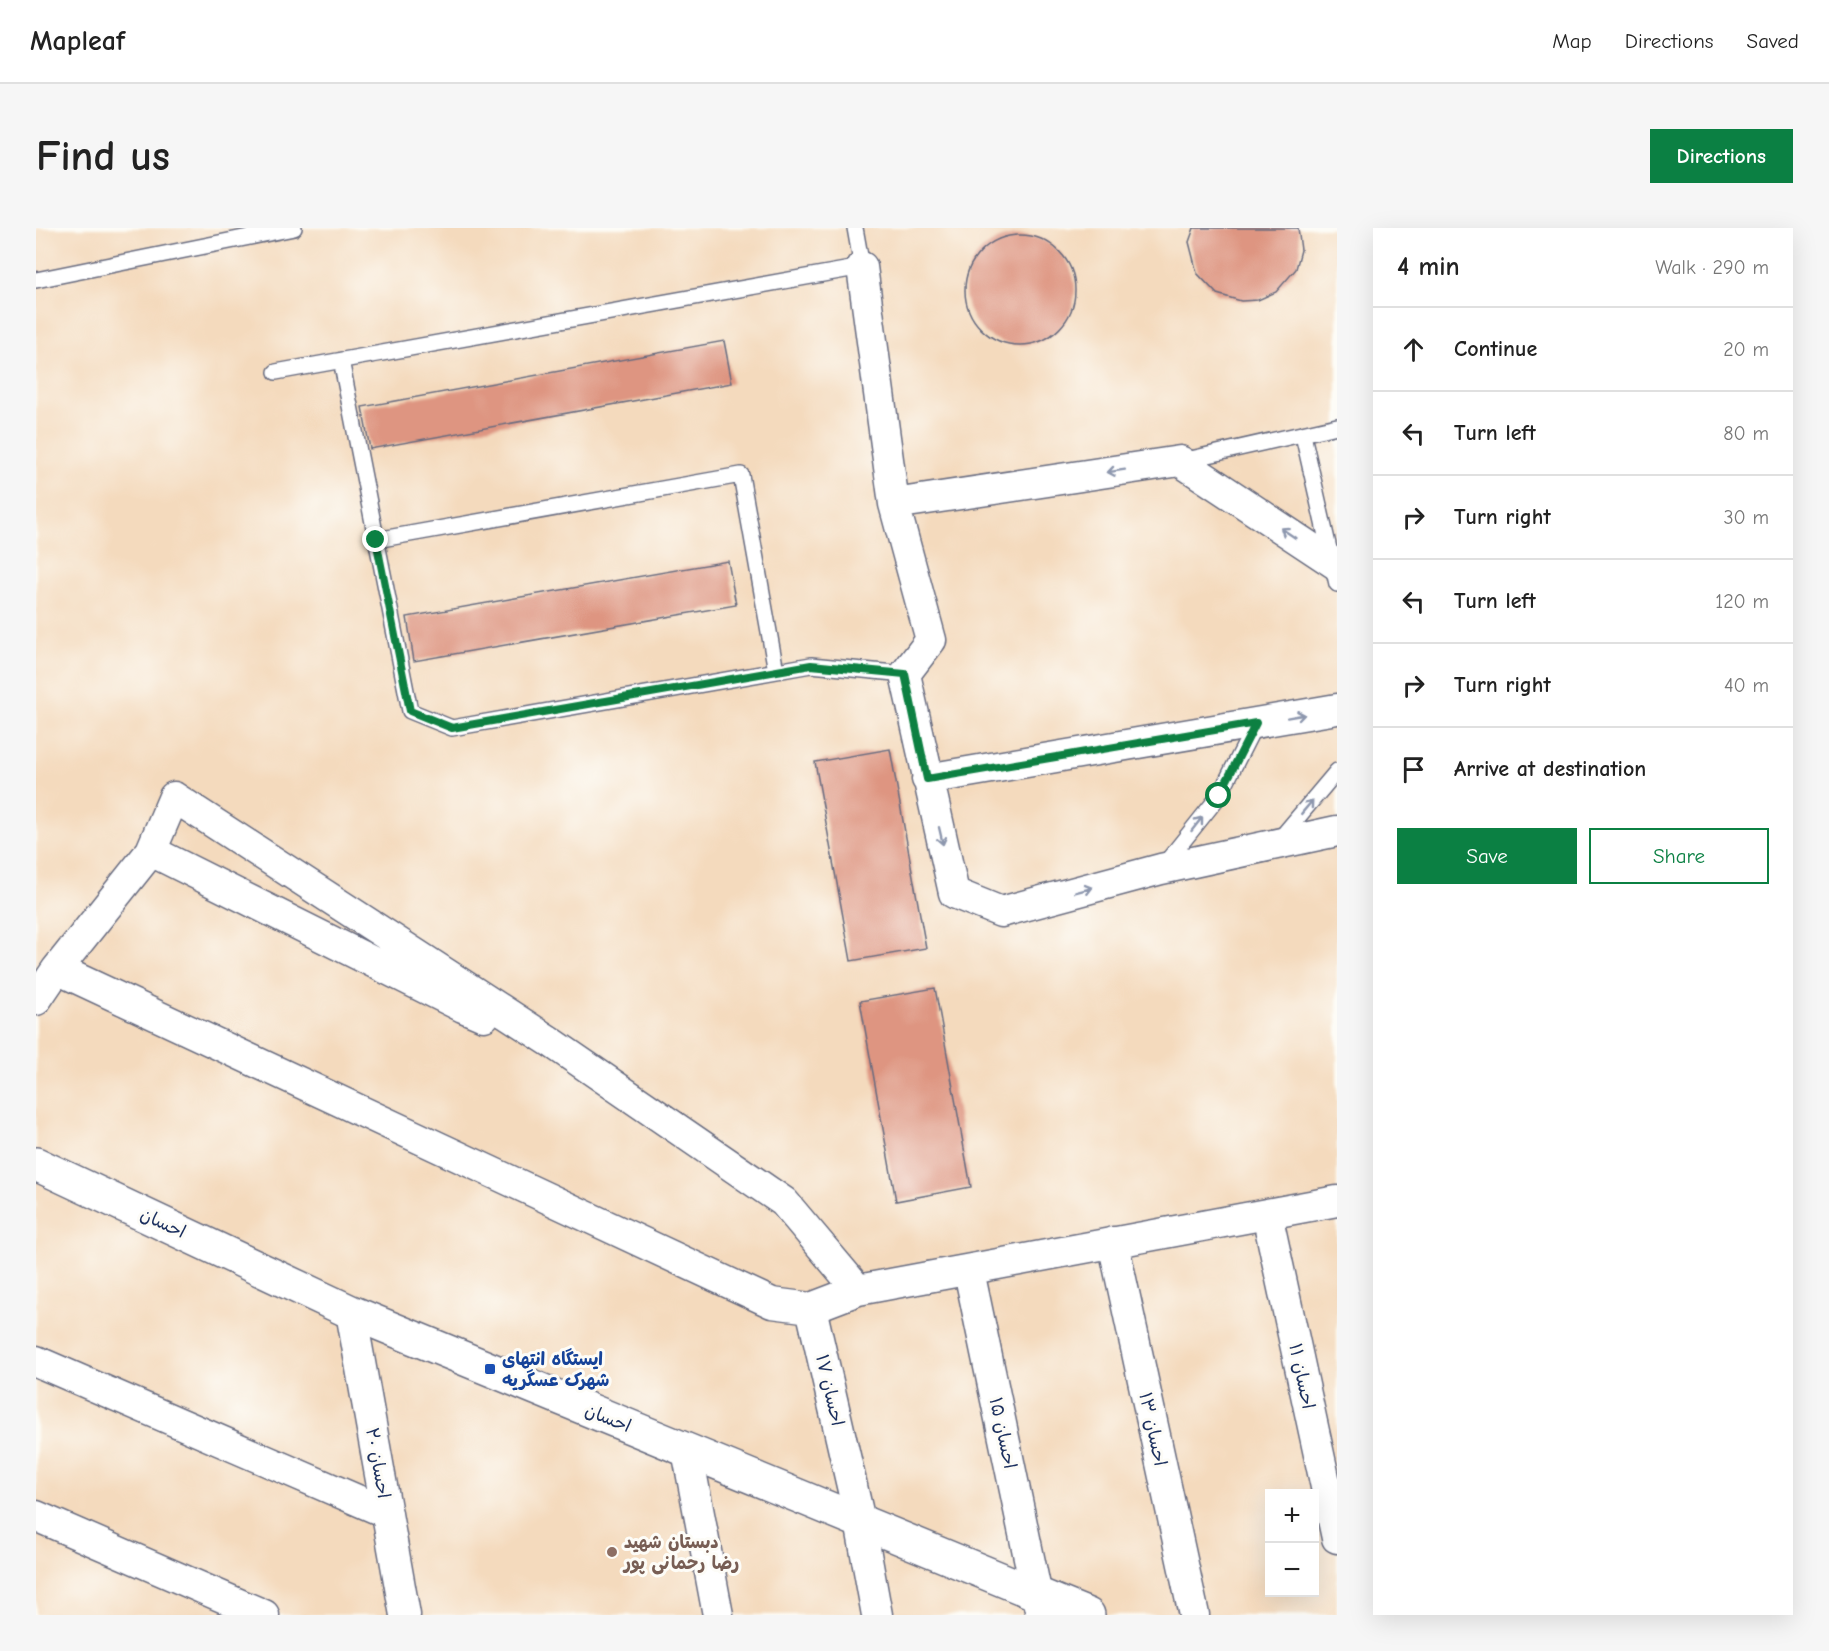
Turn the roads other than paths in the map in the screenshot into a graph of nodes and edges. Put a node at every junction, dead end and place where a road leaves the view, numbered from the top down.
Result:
1 (294, 228) edge
2 (855, 228) edge
3 (236, 234) edge
4 (862, 267) junction
5 (36, 280) edge
6 (340, 360) junction
7 (276, 372) dead end
8 (1337, 426) edge
9 (1303, 435) junction
10 (1180, 461) junction
11 (894, 504) junction
12 (376, 540) junction
13 (1336, 571) edge
14 (776, 671) junction
15 (905, 674) junction
16 (1337, 709) edge
17 (1256, 723) junction
18 (1337, 771) edge
19 (927, 779) junction
20 (1337, 831) edge
21 (1276, 843) junction
22 (151, 851) junction
23 (1161, 869) junction
24 (57, 969) junction
25 (36, 1000) edge
26 (550, 1042) junction
27 (36, 1164) edge
28 (1337, 1202) edge
29 (1267, 1214) junction
30 (1113, 1242) junction
31 (969, 1271) junction
32 (858, 1290) junction
33 (811, 1308) junction
34 (351, 1312) junction
35 (36, 1361) edge
36 (687, 1450) junction
37 (387, 1513) junction
38 (36, 1516) edge
39 (860, 1521) junction
40 (1337, 1538) edge
41 (1039, 1605) edge
42 (264, 1615) edge
43 (405, 1615) edge
44 (718, 1615) edge
45 (878, 1615) edge
46 (1088, 1615) edge
47 (1194, 1615) edge

1 - 3 lane
2 - 4 lane
3 - 5 lane
4 - 6 lane
4 - 11 street
6 - 7 lane
6 - 12 lane
8 - 9 lane
9 - 10 lane
9 - 13 lane
10 -> 11 street
13 -> 10 street
11 - 15 street
12 - 14 lane
12 - 14 lane
14 - 15 lane
15 - 19 street
17 -> 16 street
17 - 19 street
23 -> 17 lane
21 -> 18 lane
19 -> 23 street
20 - 21 street
21 - 23 street
22 - 24 street
22 - 26 street
22 - 26 street
24 - 25 street
24 - 33 street
26 - 32 street
27 - 34 street, احسان
28 - 29 street
29 - 30 street
29 - 40 street, احسان ۱۱
30 - 31 street
30 - 47 street, احسان ۱۳
31 - 32 street
31 - 41 street, احسان ۱۵
32 - 33 street
33 - 39 street, احسان ۱۷
34 - 36 street, احسان
34 - 37 street, احسان ۲۰
35 - 37 street
36 - 39 street, احسان
36 - 44 street
37 - 43 street, احسان ۲۰
38 - 42 street
39 - 41 street, احسان
39 - 45 street, احسان ۱۷
41 - 46 street, احسان

